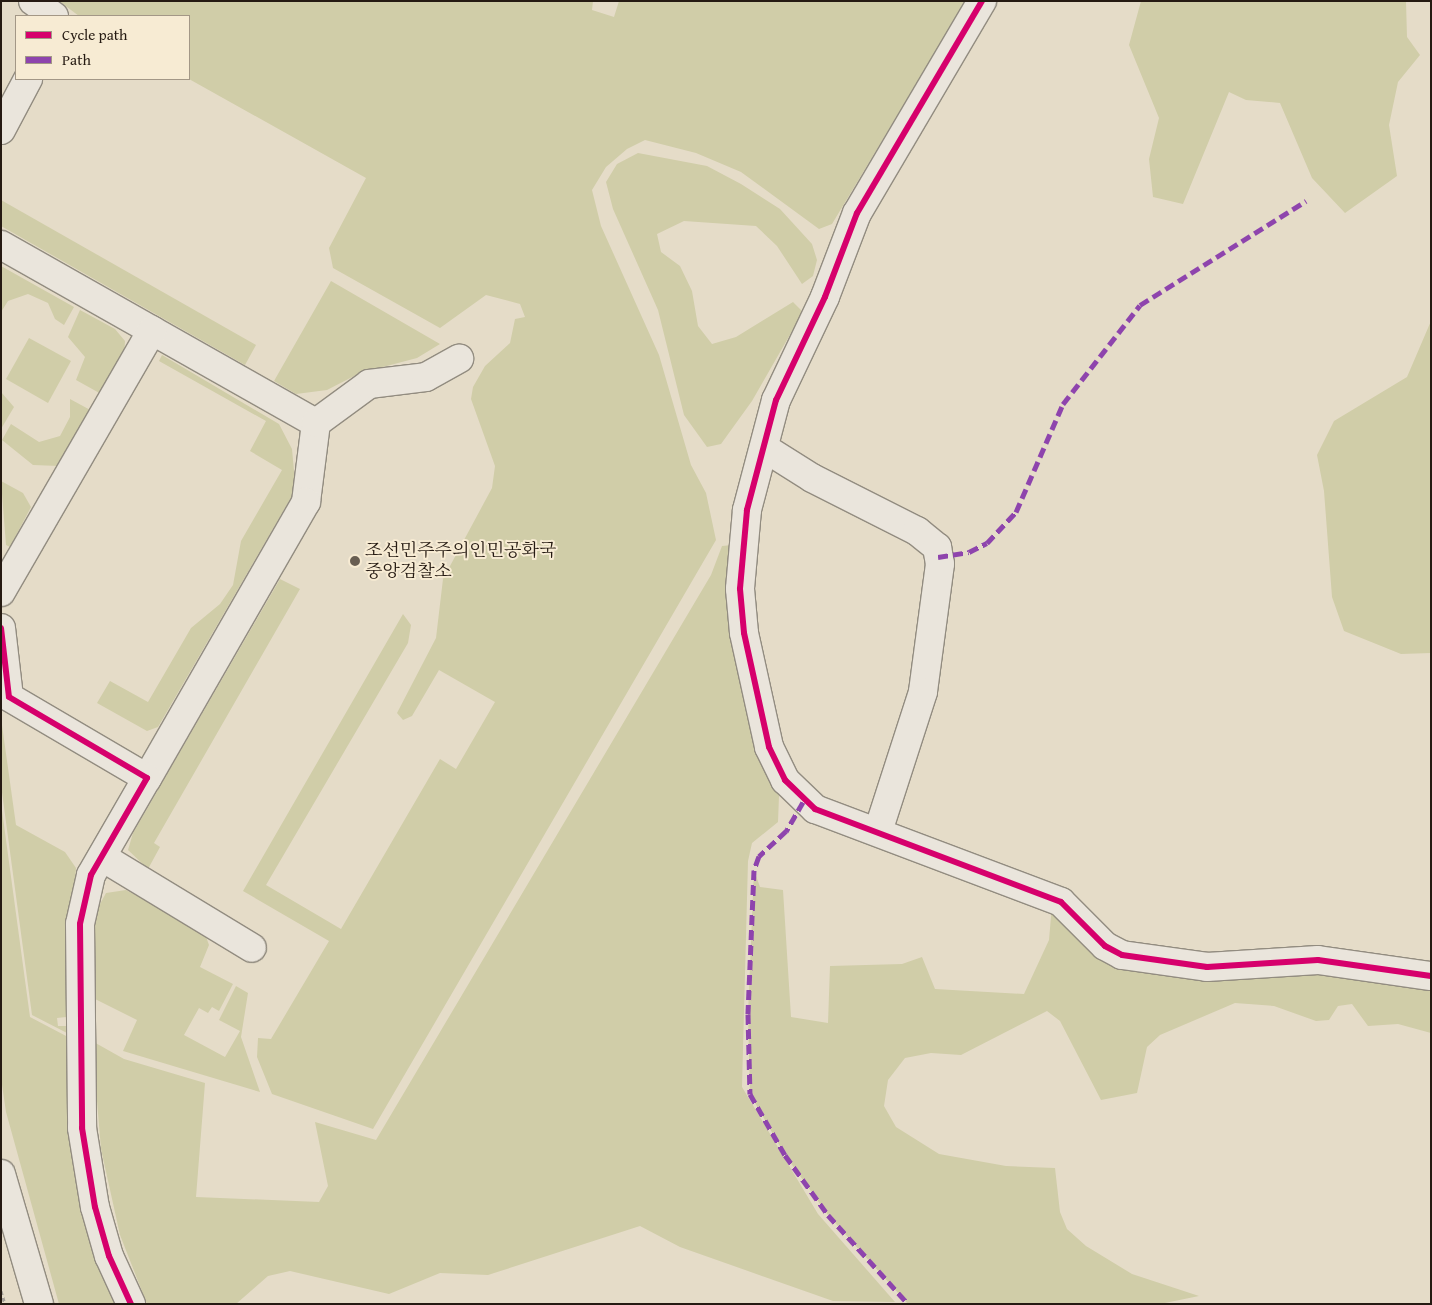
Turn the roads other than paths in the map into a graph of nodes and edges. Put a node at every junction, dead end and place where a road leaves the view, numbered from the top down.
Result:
1 (33, 1) edge
2 (982, 1) edge
3 (53, 15) edge
4 (27, 80) edge
5 (1, 130) edge
6 (1, 245) edge
7 (152, 330) junction
8 (459, 359) dead end
9 (316, 423) junction
10 (766, 449) junction
11 (1, 592) edge
12 (1, 628) edge
13 (148, 778) junction
14 (878, 831) junction
15 (102, 857) junction
16 (252, 948) dead end
17 (1431, 976) edge
18 (1, 1174) edge
19 (39, 1304) edge
20 (131, 1304) edge

1 - 3 street
2 - 10 street
4 - 5 street
6 - 7 street
7 - 9 street
7 - 11 street
8 - 9 street
9 - 13 street
10 - 14 street
10 - 14 street
12 - 13 street
13 - 15 street
14 - 17 street
15 - 16 street
15 - 20 street
18 - 19 street

